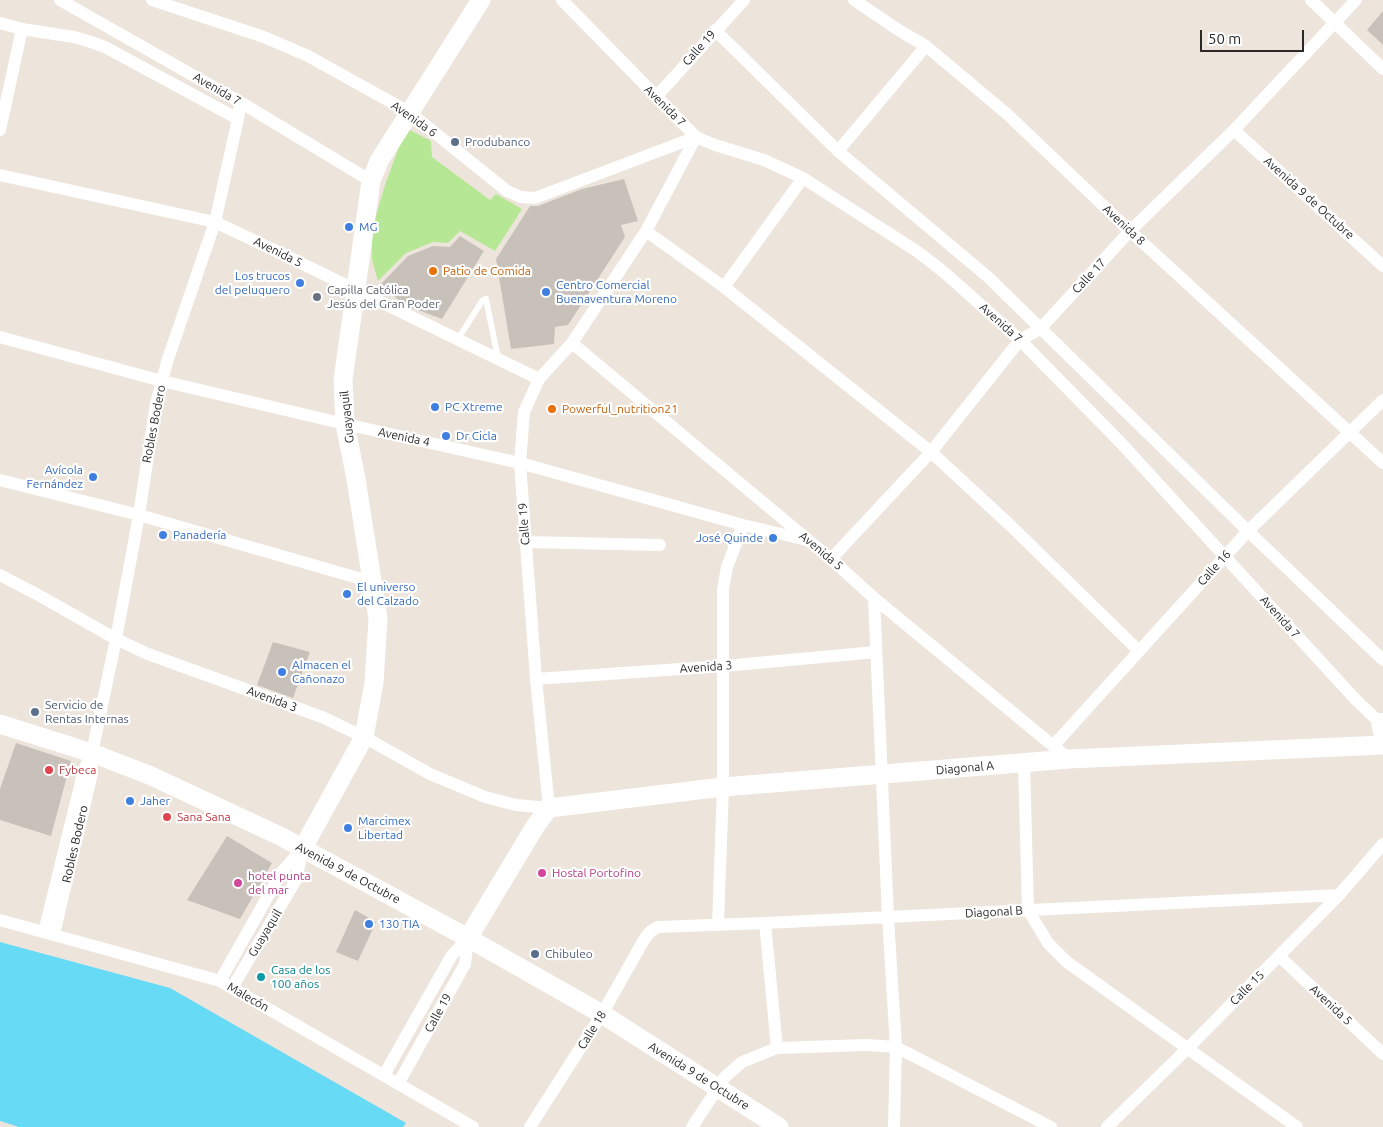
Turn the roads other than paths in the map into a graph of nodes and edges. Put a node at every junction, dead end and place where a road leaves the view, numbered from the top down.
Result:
1 (60, 0) edge
2 (152, 0) edge
3 (480, 0) edge
4 (562, 0) edge
5 (744, 0) edge
6 (854, 0) edge
7 (1311, 0) edge
8 (1356, 0) edge
9 (0, 23) edge
10 (1335, 23) junction
11 (22, 29) junction
12 (715, 30) junction
13 (926, 46) junction
14 (1383, 69) edge
15 (656, 97) junction
16 (240, 102) junction
17 (409, 112) junction
18 (238, 119) junction
19 (0, 130) edge
20 (1234, 130) junction
21 (696, 138) junction
22 (838, 151) junction
23 (0, 175) edge
24 (803, 178) junction
25 (371, 182) junction
26 (215, 222) junction
27 (646, 231) junction
28 (1130, 231) junction
29 (1383, 266) edge
30 (724, 287) junction
31 (356, 290) junction
32 (1040, 329) junction
33 (0, 337) edge
34 (458, 339) junction
35 (1020, 340) junction
36 (572, 342) junction
37 (499, 359) junction
38 (538, 379) junction
39 (162, 380) junction
40 (1383, 400) edge
41 (345, 424) junction
42 (1350, 432) junction
43 (931, 452) junction
44 (520, 463) junction
45 (1383, 463) edge
46 (0, 480) edge
47 (139, 515) junction
48 (743, 525) junction
49 (1248, 531) junction
50 (807, 540) junction
51 (526, 542) junction
52 (660, 545) dead end
53 (1224, 556) junction
54 (831, 558) junction
55 (0, 575) edge
56 (372, 582) junction
57 (874, 598) junction
58 (116, 640) junction
59 (1139, 651) junction
60 (876, 652) junction
61 (1383, 660) edge
62 (724, 666) junction
63 (536, 679) junction
64 (1380, 719) edge
65 (0, 724) edge
66 (364, 737) junction
67 (1054, 745) junction
68 (1383, 745) edge
69 (92, 752) junction
70 (1069, 759) junction
71 (1024, 764) junction
72 (882, 775) junction
73 (723, 787) junction
74 (549, 808) junction
75 (303, 848) junction
76 (1380, 853) edge
77 (1339, 895) junction
78 (1028, 910) junction
79 (888, 917) junction
80 (0, 920) edge
81 (765, 923) junction
82 (718, 925) junction
83 (651, 931) joint
84 (471, 932) junction
85 (49, 933) junction
86 (1279, 956) junction
87 (220, 981) junction
88 (232, 988) junction
89 (602, 1014) junction
90 (896, 1047) junction
91 (777, 1048) junction
92 (1187, 1049) junction
93 (1383, 1054) edge
94 (384, 1075) junction
95 (398, 1084) junction
96 (718, 1088) junction
97 (473, 1127) edge
98 (530, 1127) edge
99 (692, 1127) edge
100 (779, 1127) edge
101 (894, 1127) edge
102 (1051, 1127) edge
103 (1107, 1127) edge
104 (1297, 1127) edge

1 - 16 street, Avenida 7
2 - 17 street, Avenida 6
3 - 17 street, Guayaquil
4 - 15 street, Avenida 7
5 - 12 street, Calle 19
6 - 13 street, Avenida 8
7 - 10 street
8 - 10 street, Calle 17
9 - 11 street
10 - 14 street
10 - 20 street, Calle 17
11 - 18 street
11 - 19 street
12 - 15 street, Calle 19
12 - 22 street, Avenida 7
13 - 22 street
13 - 28 street, Avenida 8
15 - 21 street, Avenida 7
16 - 18 street, Robles Bodero
16 - 25 street, Avenida 7
17 - 21 street, Avenida 6
17 - 25 street, Guayaquil
18 - 26 street, Robles Bodero
20 - 28 street, Calle 17
20 - 29 street, Avenida 9 de Octubre
21 - 24 street, Avenida 7
21 - 27 street, Calle 19
22 - 32 street, Avenida 7
23 - 26 street, Avenida 5
24 - 30 street
24 - 35 street, Avenida 7
25 - 31 street, Guayaquil
26 - 31 street, Avenida 5
26 - 39 street, Robles Bodero
27 - 30 street
27 - 36 street, Calle 19
28 - 32 street, Calle 17
28 - 42 street, Avenida 8
30 - 43 street
31 - 34 street, Avenida 5
31 - 41 street, Guayaquil
32 - 35 street, Calle 17
32 - 49 street, Avenida 7
33 - 39 street, Avenida 4
34 - 37 street, Avenida 5
34 - 37 lane
35 - 43 street, Calle 17
35 - 53 street, Avenida 7
36 - 38 street, Calle 19
36 - 50 street, Avenida 5
37 - 38 street, Avenida 5
38 - 44 street, Calle 19
39 - 41 street, Avenida 4
39 - 47 street, Robles Bodero
40 - 42 street, Calle 16
41 - 44 street, Avenida 4
41 - 56 street, Guayaquil
42 - 45 street, Avenida 8
42 - 49 street, Calle 16
43 - 54 street, Calle 17
43 - 59 street
44 - 48 street, Avenida 4
44 - 51 street, Calle 19
46 - 47 street
47 - 56 street
47 - 58 street, Robles Bodero
48 - 50 street, Avenida 4
48 - 62 street
49 - 53 street, Calle 16
49 - 61 street, Avenida 7
50 - 54 street, Avenida 5
51 - 52 street
51 - 63 street, Calle 19
53 - 59 street, Calle 16
53 - 64 street, Avenida 7
54 - 57 street, Avenida 5
55 - 58 street, Avenida 3
56 - 66 street, Guayaquil
57 - 60 street
57 - 67 street, Avenida 5
58 - 66 street, Avenida 3
58 - 69 street, Robles Bodero
59 - 67 street, Calle 16
60 - 62 street, Avenida 3
60 - 72 street
62 - 63 street, Avenida 3
62 - 73 street
63 - 74 street, Calle 19
64 - 68 street
65 - 69 street, Avenida 9 de Octubre
66 - 74 street, Avenida 3
66 - 75 street, Guayaquil
67 - 70 street, Avenida 5
68 - 70 street, Diagonal A
69 - 75 street, Avenida 9 de Octubre
69 - 85 street, Robles Bodero
70 - 71 street, Diagonal A
71 - 72 street, Diagonal A
71 - 78 street
72 - 73 street, Diagonal A
72 - 79 street
73 - 74 street, Diagonal A
73 - 82 street
74 - 84 street, Calle 19
75 - 84 street, Avenida 9 de Octubre
75 - 87 street, Guayaquil
75 - 88 street, Guayaquil
76 - 77 street, Calle 15
77 - 78 street, Diagonal B
77 - 86 street, Calle 15
78 - 79 street, Diagonal B
78 - 92 street
79 - 81 street, Diagonal B
79 - 90 street
80 - 85 street, Malecón
81 - 82 street, Diagonal B
81 - 91 street
82 - 83 street, Diagonal B
83 - 89 street, Calle 18
84 - 89 street, Avenida 9 de Octubre
84 - 94 street, Calle 19
84 - 95 street, Calle 19
85 - 87 street, Malecón
86 - 92 street, Calle 15
86 - 93 street, Avenida 5
87 - 88 street, Malecón
88 - 94 street, Malecón
89 - 96 street, Avenida 9 de Octubre
89 - 98 street, Calle 18
90 - 91 street
90 - 101 street
90 - 102 street
91 - 96 street
92 - 103 street, Calle 15
92 - 104 street
94 - 95 street, Malecón
95 - 97 street, Malecón
96 - 99 street
96 - 100 street, Avenida 9 de Octubre

